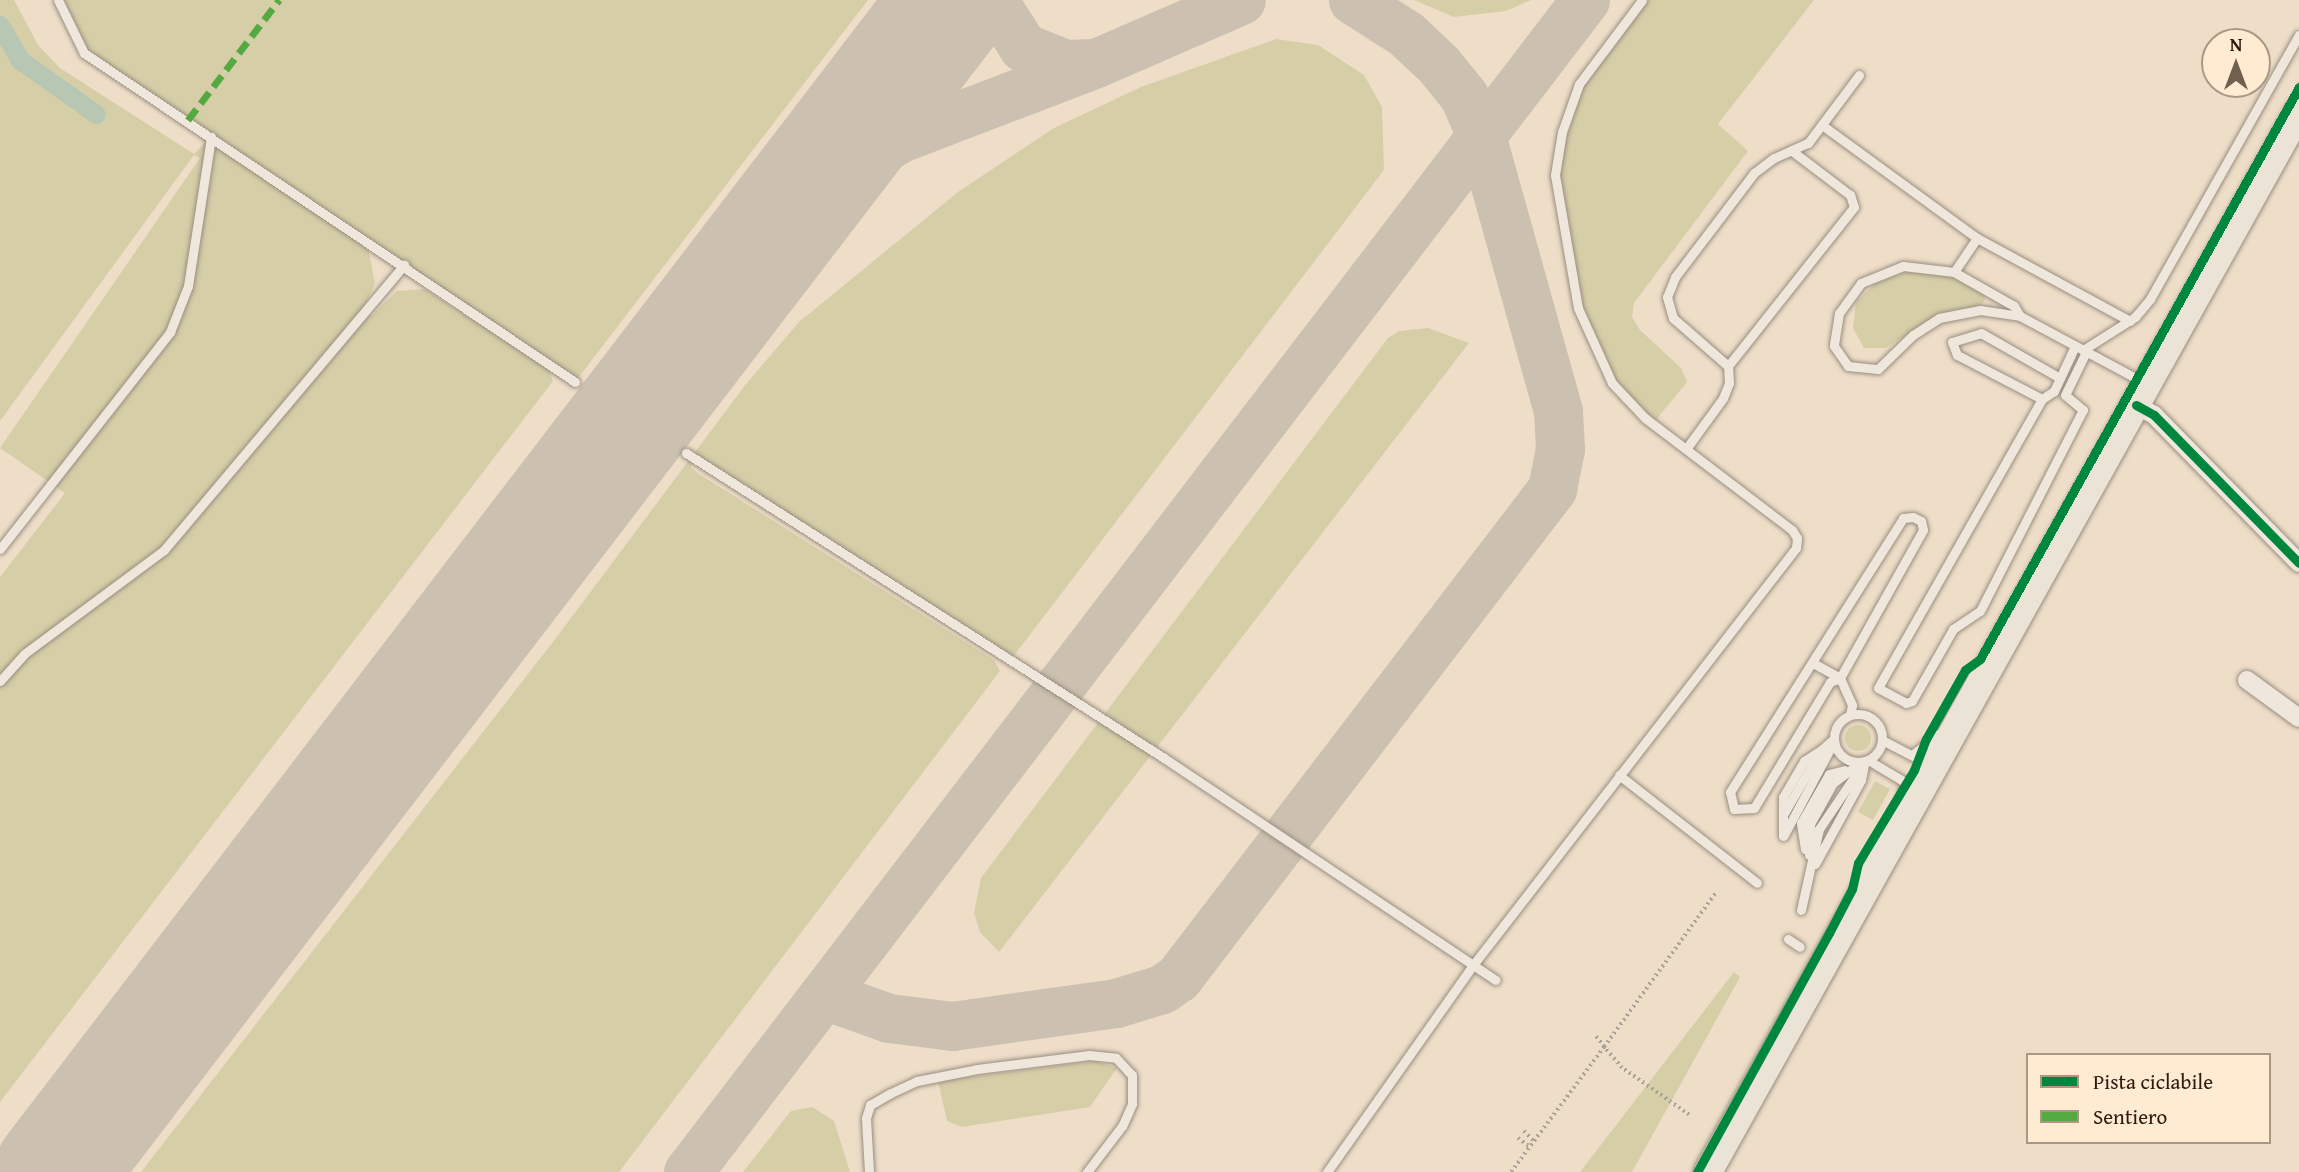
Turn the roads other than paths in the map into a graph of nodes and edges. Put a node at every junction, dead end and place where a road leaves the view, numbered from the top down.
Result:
1 (58, 0) edge
2 (1642, 0) edge
3 (2299, 35) edge
4 (1859, 75) dead end
5 (2299, 112) edge
6 (1822, 125) junction
7 (211, 137) junction
8 (1792, 151) junction
9 (1977, 238) junction
10 (404, 265) junction
11 (1954, 272) junction
12 (2020, 316) junction
13 (2130, 321) junction
14 (2082, 349) junction
15 (1728, 366) junction
16 (2060, 378) junction
17 (575, 382) dead end
18 (2142, 394) junction
19 (2042, 399) junction
20 (1686, 449) junction
21 (686, 453) dead end
22 (0, 549) edge
23 (2299, 563) edge
24 (1813, 663) junction
25 (1840, 678) junction
26 (2247, 680) dead end
27 (0, 681) edge
28 (1850, 715) junction
29 (2299, 718) edge
30 (1833, 740) junction
31 (1882, 740) junction
32 (1867, 760) junction
33 (1923, 761) junction
34 (1619, 775) junction
35 (1913, 787) junction
36 (1808, 878) junction
37 (1757, 883) dead end
38 (1801, 910) dead end
39 (1788, 939) dead end
40 (1800, 947) dead end
41 (1473, 965) junction
42 (1496, 980) dead end
43 (869, 1172) edge
44 (1087, 1172) edge
45 (1327, 1172) edge
46 (1708, 1172) edge

1 - 7 lane
2 - 20 lane
3 - 13 lane
4 - 6 lane
5 - 18 main road
6 - 8 lane
6 - 9 lane
7 - 10 lane
7 - 22 lane
8 - 15 lane
8 - 15 lane
9 - 11 lane
9 - 13 lane
10 - 17 lane
10 - 27 lane
11 - 12 lane
11 - 12 lane
12 - 14 lane
13 - 14 lane
14 - 16 lane
14 - 18 lane
14 - 19 lane
15 - 20 lane
16 - 19 lane
16 - 19 lane
18 - 23 street
18 - 33 main road
20 - 34 lane
21 - 41 lane
24 - 25 lane
24 - 25 lane
24 - 25 lane
25 - 28 lane
26 - 29 street
28 - 30 lane
28 - 31 lane
30 - 30 lane
30 - 32 lane
31 - 32 lane
31 - 33 lane
32 - 35 lane
32 - 36 lane
32 - 36 lane
33 - 35 main road
34 - 37 lane
34 - 41 lane
35 - 46 main road
36 - 38 lane
39 - 40 lane
41 - 42 lane
41 - 45 lane
43 - 44 lane

